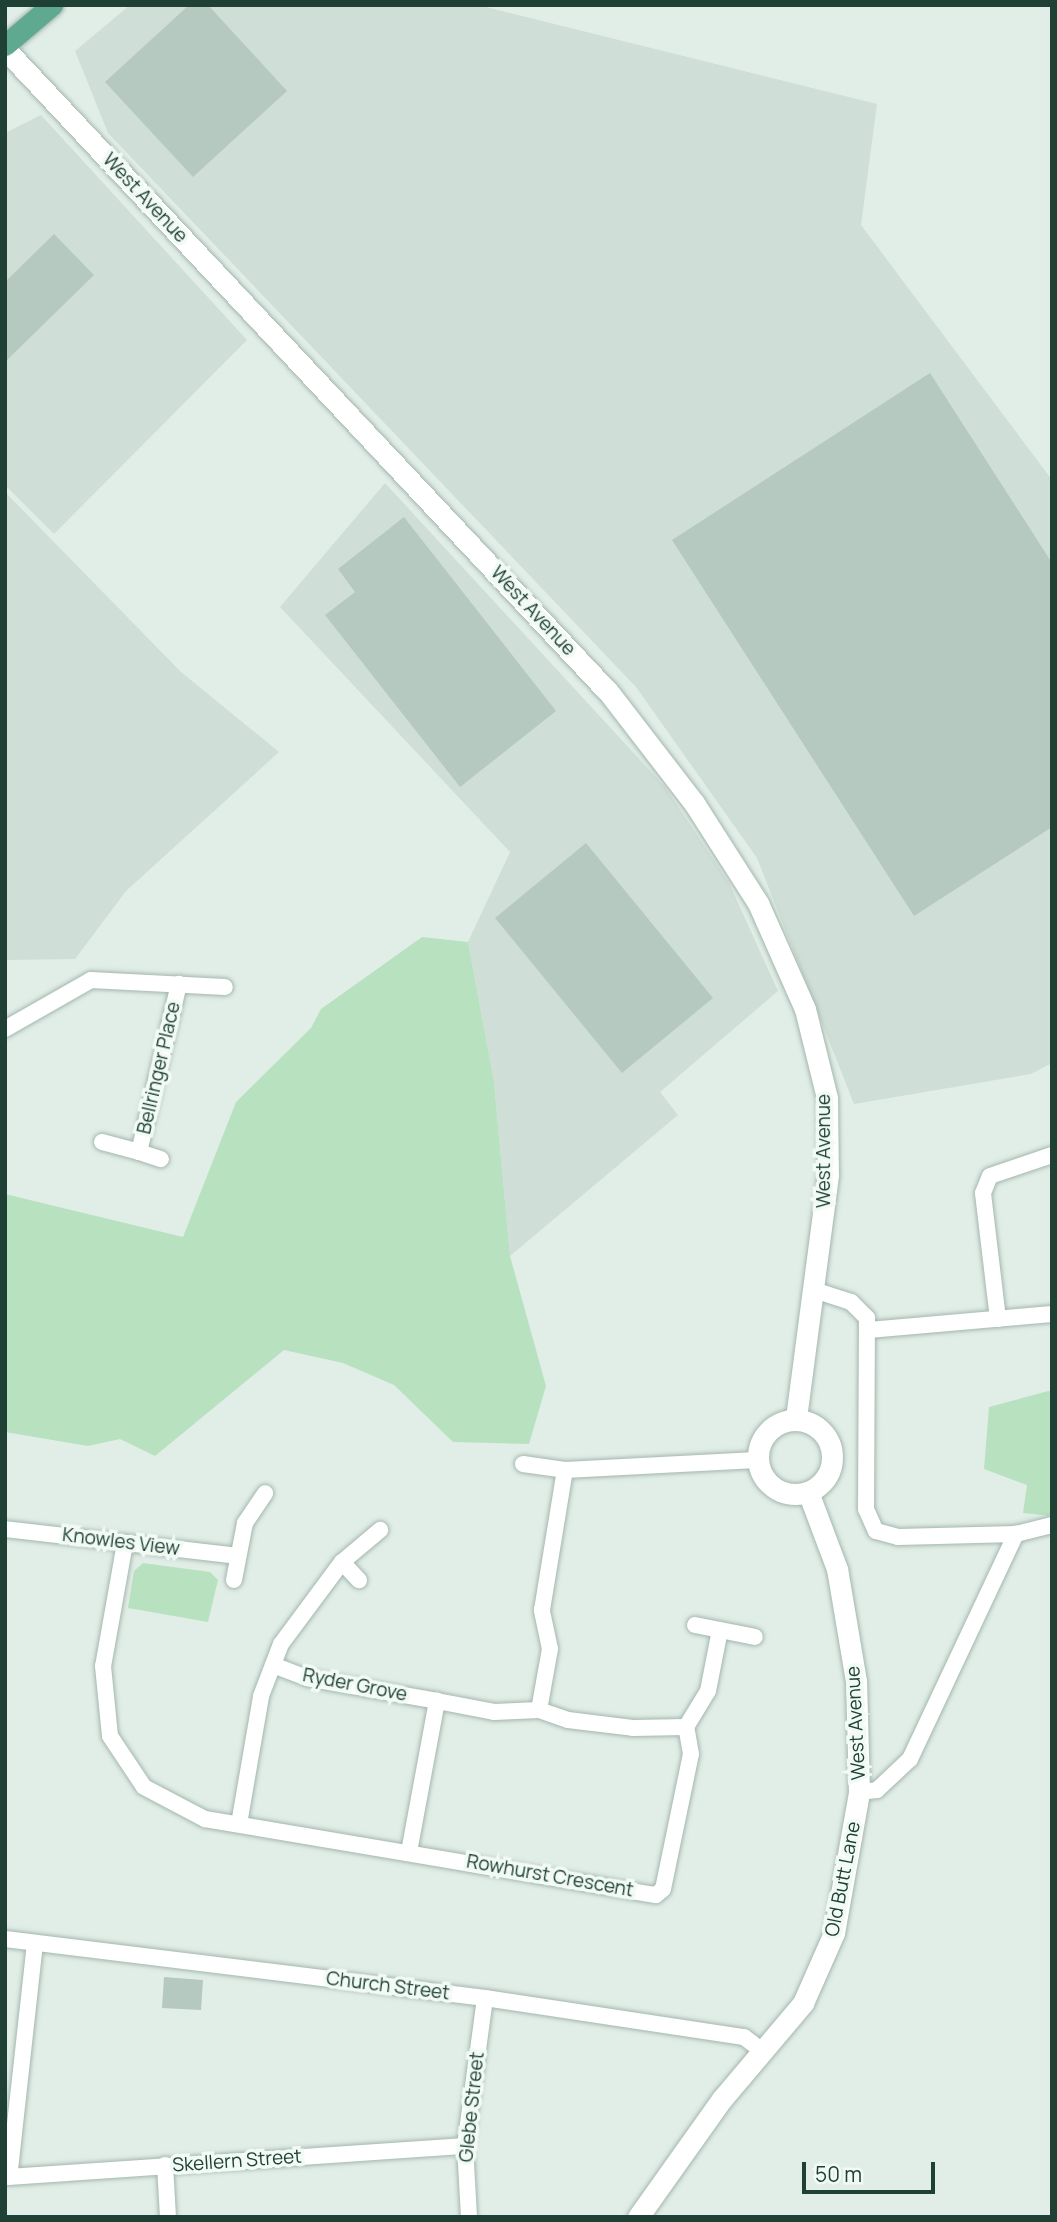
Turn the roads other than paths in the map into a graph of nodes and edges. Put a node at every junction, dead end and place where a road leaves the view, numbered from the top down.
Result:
1 (52, 5) edge
2 (5, 47) edge
3 (179, 984) junction
4 (225, 987) dead end
5 (5, 1029) edge
6 (102, 1142) dead end
7 (139, 1152) junction
8 (1052, 1155) edge
9 (161, 1159) dead end
10 (817, 1291) junction
11 (1052, 1314) edge
12 (998, 1319) junction
13 (868, 1330) junction
14 (796, 1419) junction
15 (757, 1460) junction
16 (523, 1464) dead end
17 (565, 1470) junction
18 (808, 1492) junction
19 (265, 1493) dead end
20 (1052, 1525) edge
21 (5, 1529) edge
22 (380, 1531) dead end
23 (1016, 1534) junction
24 (125, 1543) junction
25 (237, 1556) junction
26 (342, 1562) junction
27 (234, 1580) dead end
28 (359, 1580) dead end
29 (695, 1625) dead end
30 (720, 1630) junction
31 (755, 1637) dead end
32 (273, 1665) junction
33 (437, 1701) junction
34 (539, 1710) junction
35 (686, 1727) junction
36 (859, 1792) junction
37 (239, 1824) junction
38 (409, 1852) junction
39 (5, 1939) edge
40 (36, 1943) junction
41 (485, 1998) junction
42 (764, 2052) junction
43 (464, 2146) junction
44 (165, 2165) junction
45 (168, 2217) edge
46 (469, 2217) edge
47 (638, 2217) edge

1 - 2 main road
2 - 10 street, West Avenue
3 - 4 street
3 - 5 street
3 - 7 street, Bellringer Place
6 - 7 street, Bellringer Place
7 - 9 street, Bellringer Place
8 - 12 street
10 - 13 street
10 - 14 street, West Avenue
11 - 12 street
12 - 13 street
13 - 23 street
14 - 15 street
14 - 18 street
15 - 17 street
15 - 18 street
16 - 17 street
17 - 34 street
18 - 36 street, West Avenue
19 - 25 street
20 - 23 street
21 - 24 street, Knowles View
22 - 26 street
23 - 36 street
24 - 25 street, Knowles View
24 - 37 street, Rowhurst Crescent
25 - 27 street
26 - 28 street
26 - 32 street
29 - 30 street
30 - 31 street
30 - 35 street
32 - 33 street, Ryder Grove
32 - 37 street
33 - 34 street
33 - 38 street
34 - 35 street
35 - 38 street, Rowhurst Crescent
36 - 42 street, Old Butt Lane
37 - 38 street, Rowhurst Crescent
39 - 40 street, Church Street
40 - 41 street, Church Street
40 - 44 street, Skellern Street
41 - 42 street, Church Street
41 - 43 street, Glebe Street
42 - 47 street, Old Butt Lane
43 - 44 street, Skellern Street
43 - 46 street, Glebe Street
44 - 45 street

